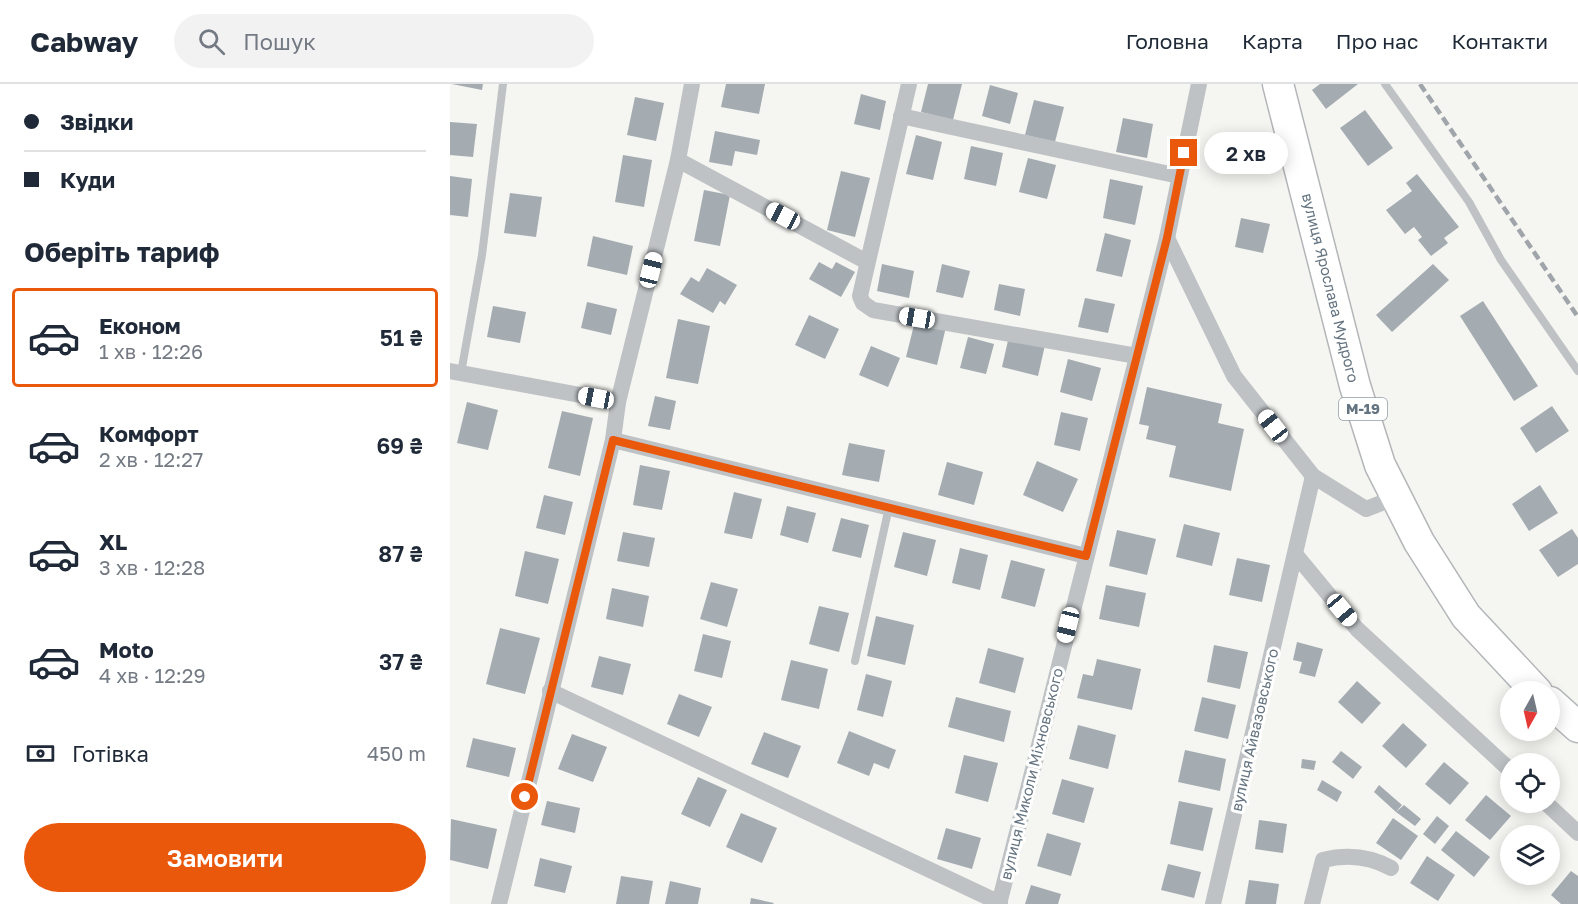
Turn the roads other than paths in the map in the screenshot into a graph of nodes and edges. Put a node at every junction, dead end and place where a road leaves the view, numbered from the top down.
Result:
1 (502, 84) edge
2 (692, 84) edge
3 (909, 84) edge
4 (1198, 84) edge
5 (1278, 84) edge
6 (1385, 84) edge
7 (901, 116) junction
8 (678, 160) junction
9 (1179, 176) junction
10 (1167, 238) junction
11 (867, 262) junction
12 (1137, 356) junction
13 (1578, 371) edge
14 (455, 372) edge
15 (618, 402) junction
16 (613, 440) junction
17 (1312, 476) junction
18 (1396, 497) junction
19 (890, 507) junction
20 (1296, 555) junction
21 (1086, 556) junction
22 (855, 661) dead end
23 (1527, 681) edge
24 (550, 691) junction
25 (1560, 711) edge
26 (1578, 726) edge
27 (1500, 762) edge
28 (1557, 813) edge
29 (1578, 833) edge
30 (1391, 868) dead end
31 (499, 904) edge
32 (999, 904) edge
33 (1213, 904) edge
34 (1312, 904) edge

1 - 14 lane
2 - 8 street
3 - 7 street
4 - 9 street, вулиця Миколи Міхновського
5 - 18 highway, вулиця Ярослава Мудрого / М-19
6 - 13 lane
7 - 9 street
7 - 11 street
8 - 11 street
8 - 15 street
9 - 10 street, вулиця Миколи Міхновського
10 - 12 street, вулиця Миколи Міхновського
10 - 17 street
11 - 12 street
12 - 21 street, вулиця Миколи Міхновського
14 - 15 street
15 - 16 street
16 - 19 street
16 - 24 street
17 - 18 street
17 - 20 street, вулиця Айвазовського
18 - 23 highway, вулиця Ярослава Мудрого / М-19
19 - 21 street
19 - 22 lane
20 - 27 street
20 - 33 street, вулиця Айвазовського
21 - 32 street, вулиця Миколи Міхновського
24 - 31 street
24 - 32 street
25 - 26 highway
28 - 29 street
30 - 34 street

